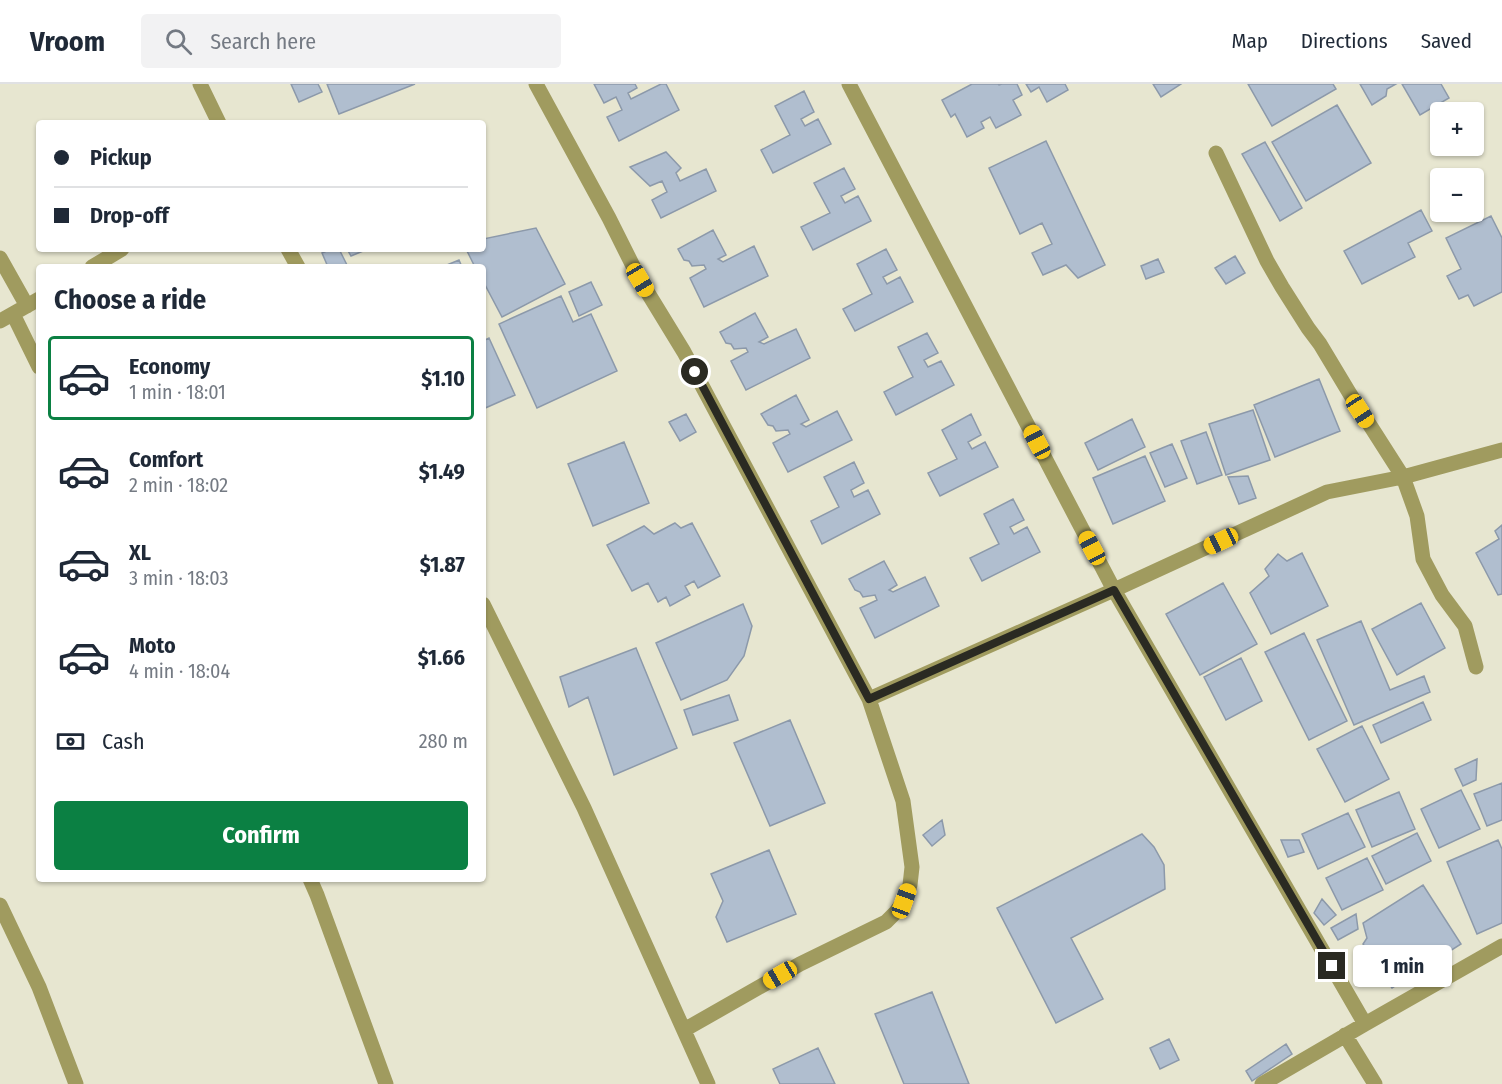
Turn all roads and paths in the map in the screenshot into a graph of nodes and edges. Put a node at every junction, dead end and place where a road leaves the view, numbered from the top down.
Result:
1 (200, 84) edge
2 (536, 84) edge
3 (849, 84) edge
4 (218, 120) edge
5 (1216, 153) dead end
6 (117, 252) edge
7 (0, 258) edge
8 (97, 264) edge
9 (33, 303) edge
10 (6, 318) edge
11 (36, 363) edge
12 (1502, 450) edge
13 (1403, 477) junction
14 (1114, 590) junction
15 (486, 610) edge
16 (1476, 667) dead end
17 (869, 699) junction
18 (311, 882) edge
19 (0, 904) edge
20 (1502, 946) edge
21 (1365, 1024) junction
22 (684, 1030) junction
23 (1345, 1035) junction
24 (76, 1084) edge
25 (386, 1084) edge
26 (708, 1084) edge
27 (1262, 1084) edge
28 (1375, 1084) edge

1 - 4 street
2 - 17 street
3 - 14 street
5 - 13 street
6 - 8 street
7 - 9 street
9 - 10 street
10 - 11 street
12 - 13 street
13 - 14 street
13 - 16 street
14 - 17 street
14 - 21 street
15 - 22 street
17 - 22 street
18 - 25 street
19 - 24 street
20 - 21 street
21 - 23 street
22 - 26 street
23 - 27 street
23 - 28 street

